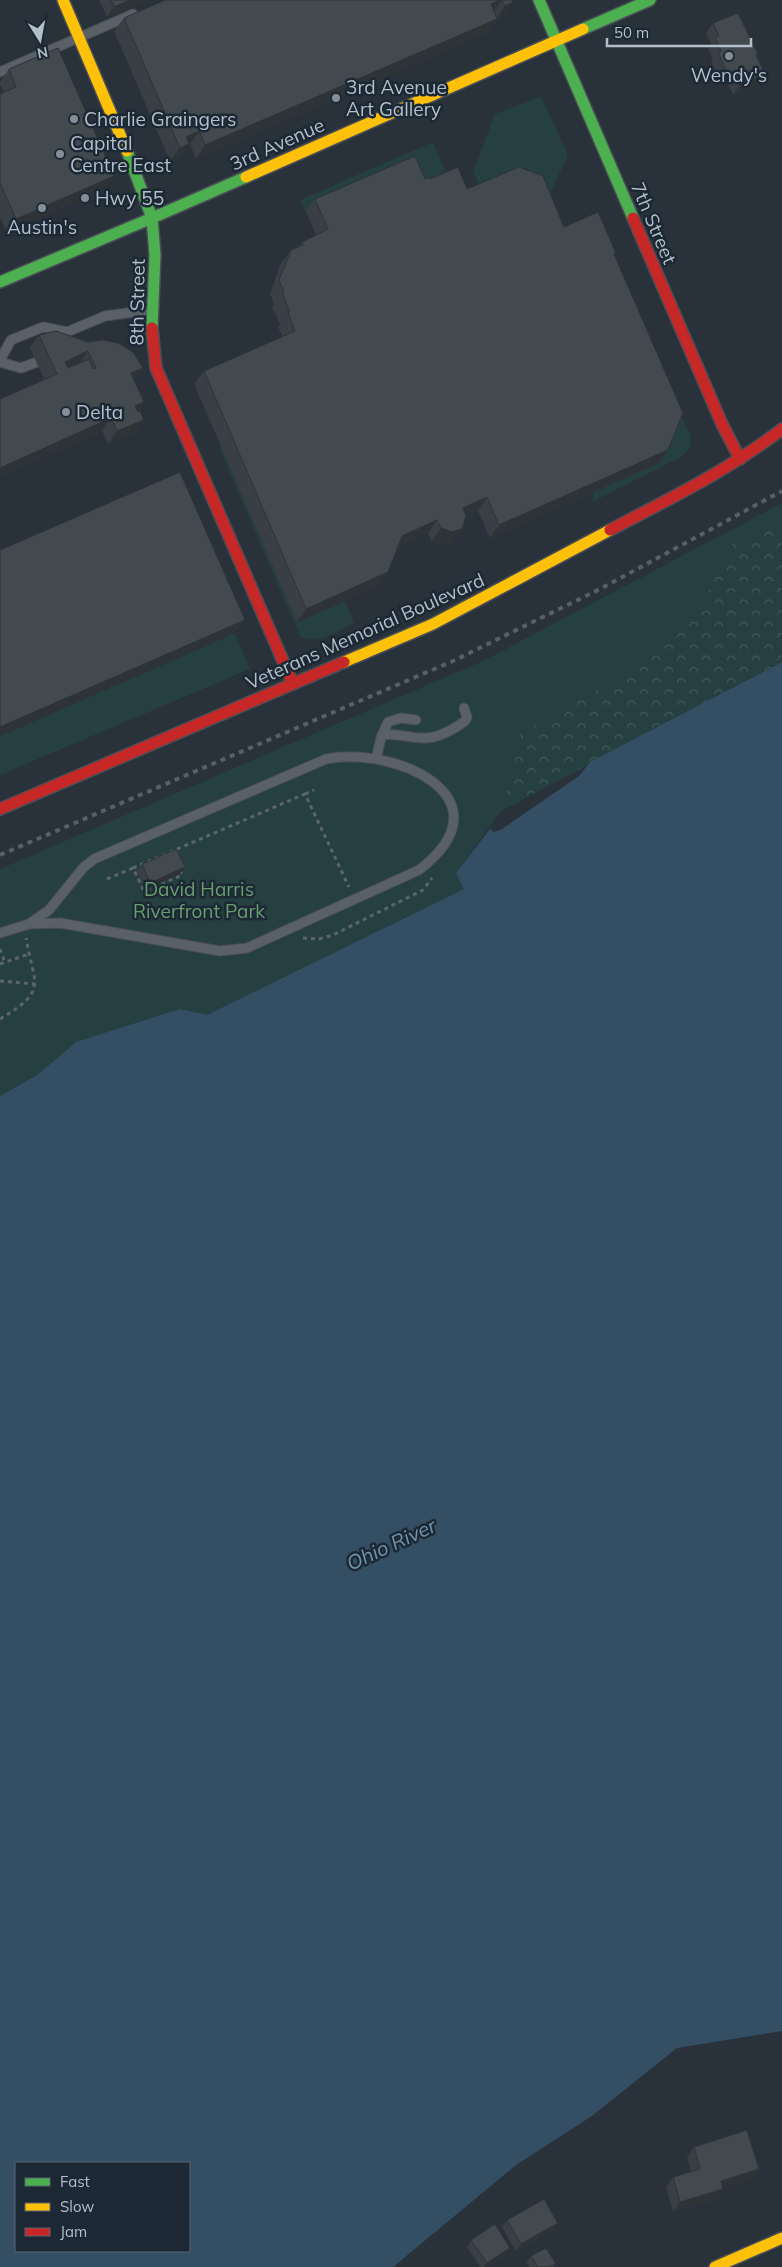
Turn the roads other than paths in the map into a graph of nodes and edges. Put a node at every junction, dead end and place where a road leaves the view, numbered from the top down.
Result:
1 (63, 0) edge
2 (539, 0) edge
3 (650, 0) edge
4 (140, 11) edge
5 (80, 38) junction
6 (556, 41) junction
7 (0, 72) edge
8 (152, 218) junction
9 (0, 282) edge
10 (152, 309) junction
11 (0, 361) edge
12 (36, 362) dead end
13 (782, 429) edge
14 (740, 459) junction
15 (293, 684) junction
16 (464, 708) dead end
17 (416, 720) dead end
18 (382, 736) junction
19 (376, 759) junction
20 (0, 809) edge
21 (29, 924) junction
22 (0, 933) edge
23 (782, 2238) edge
24 (715, 2267) edge

1 - 5 main road, 8th Street
2 - 6 main road, 7th Street
3 - 6 main road, 3rd Avenue
4 - 5 lane
5 - 7 lane
5 - 8 main road, 8th Street
6 - 8 main road, 3rd Avenue
6 - 14 main road, 7th Street
8 - 9 main road, 3rd Avenue
8 - 10 main road, 8th Street
10 - 11 lane
10 - 15 main road, 8th Street
11 - 12 lane
13 - 14 main road, Veterans Memorial Boulevard
14 - 15 main road, Veterans Memorial Boulevard
15 - 20 main road, Veterans Memorial Boulevard
16 - 18 lane
17 - 18 lane
18 - 19 lane
19 - 21 lane
19 - 21 lane
21 - 22 lane
23 - 24 main road

